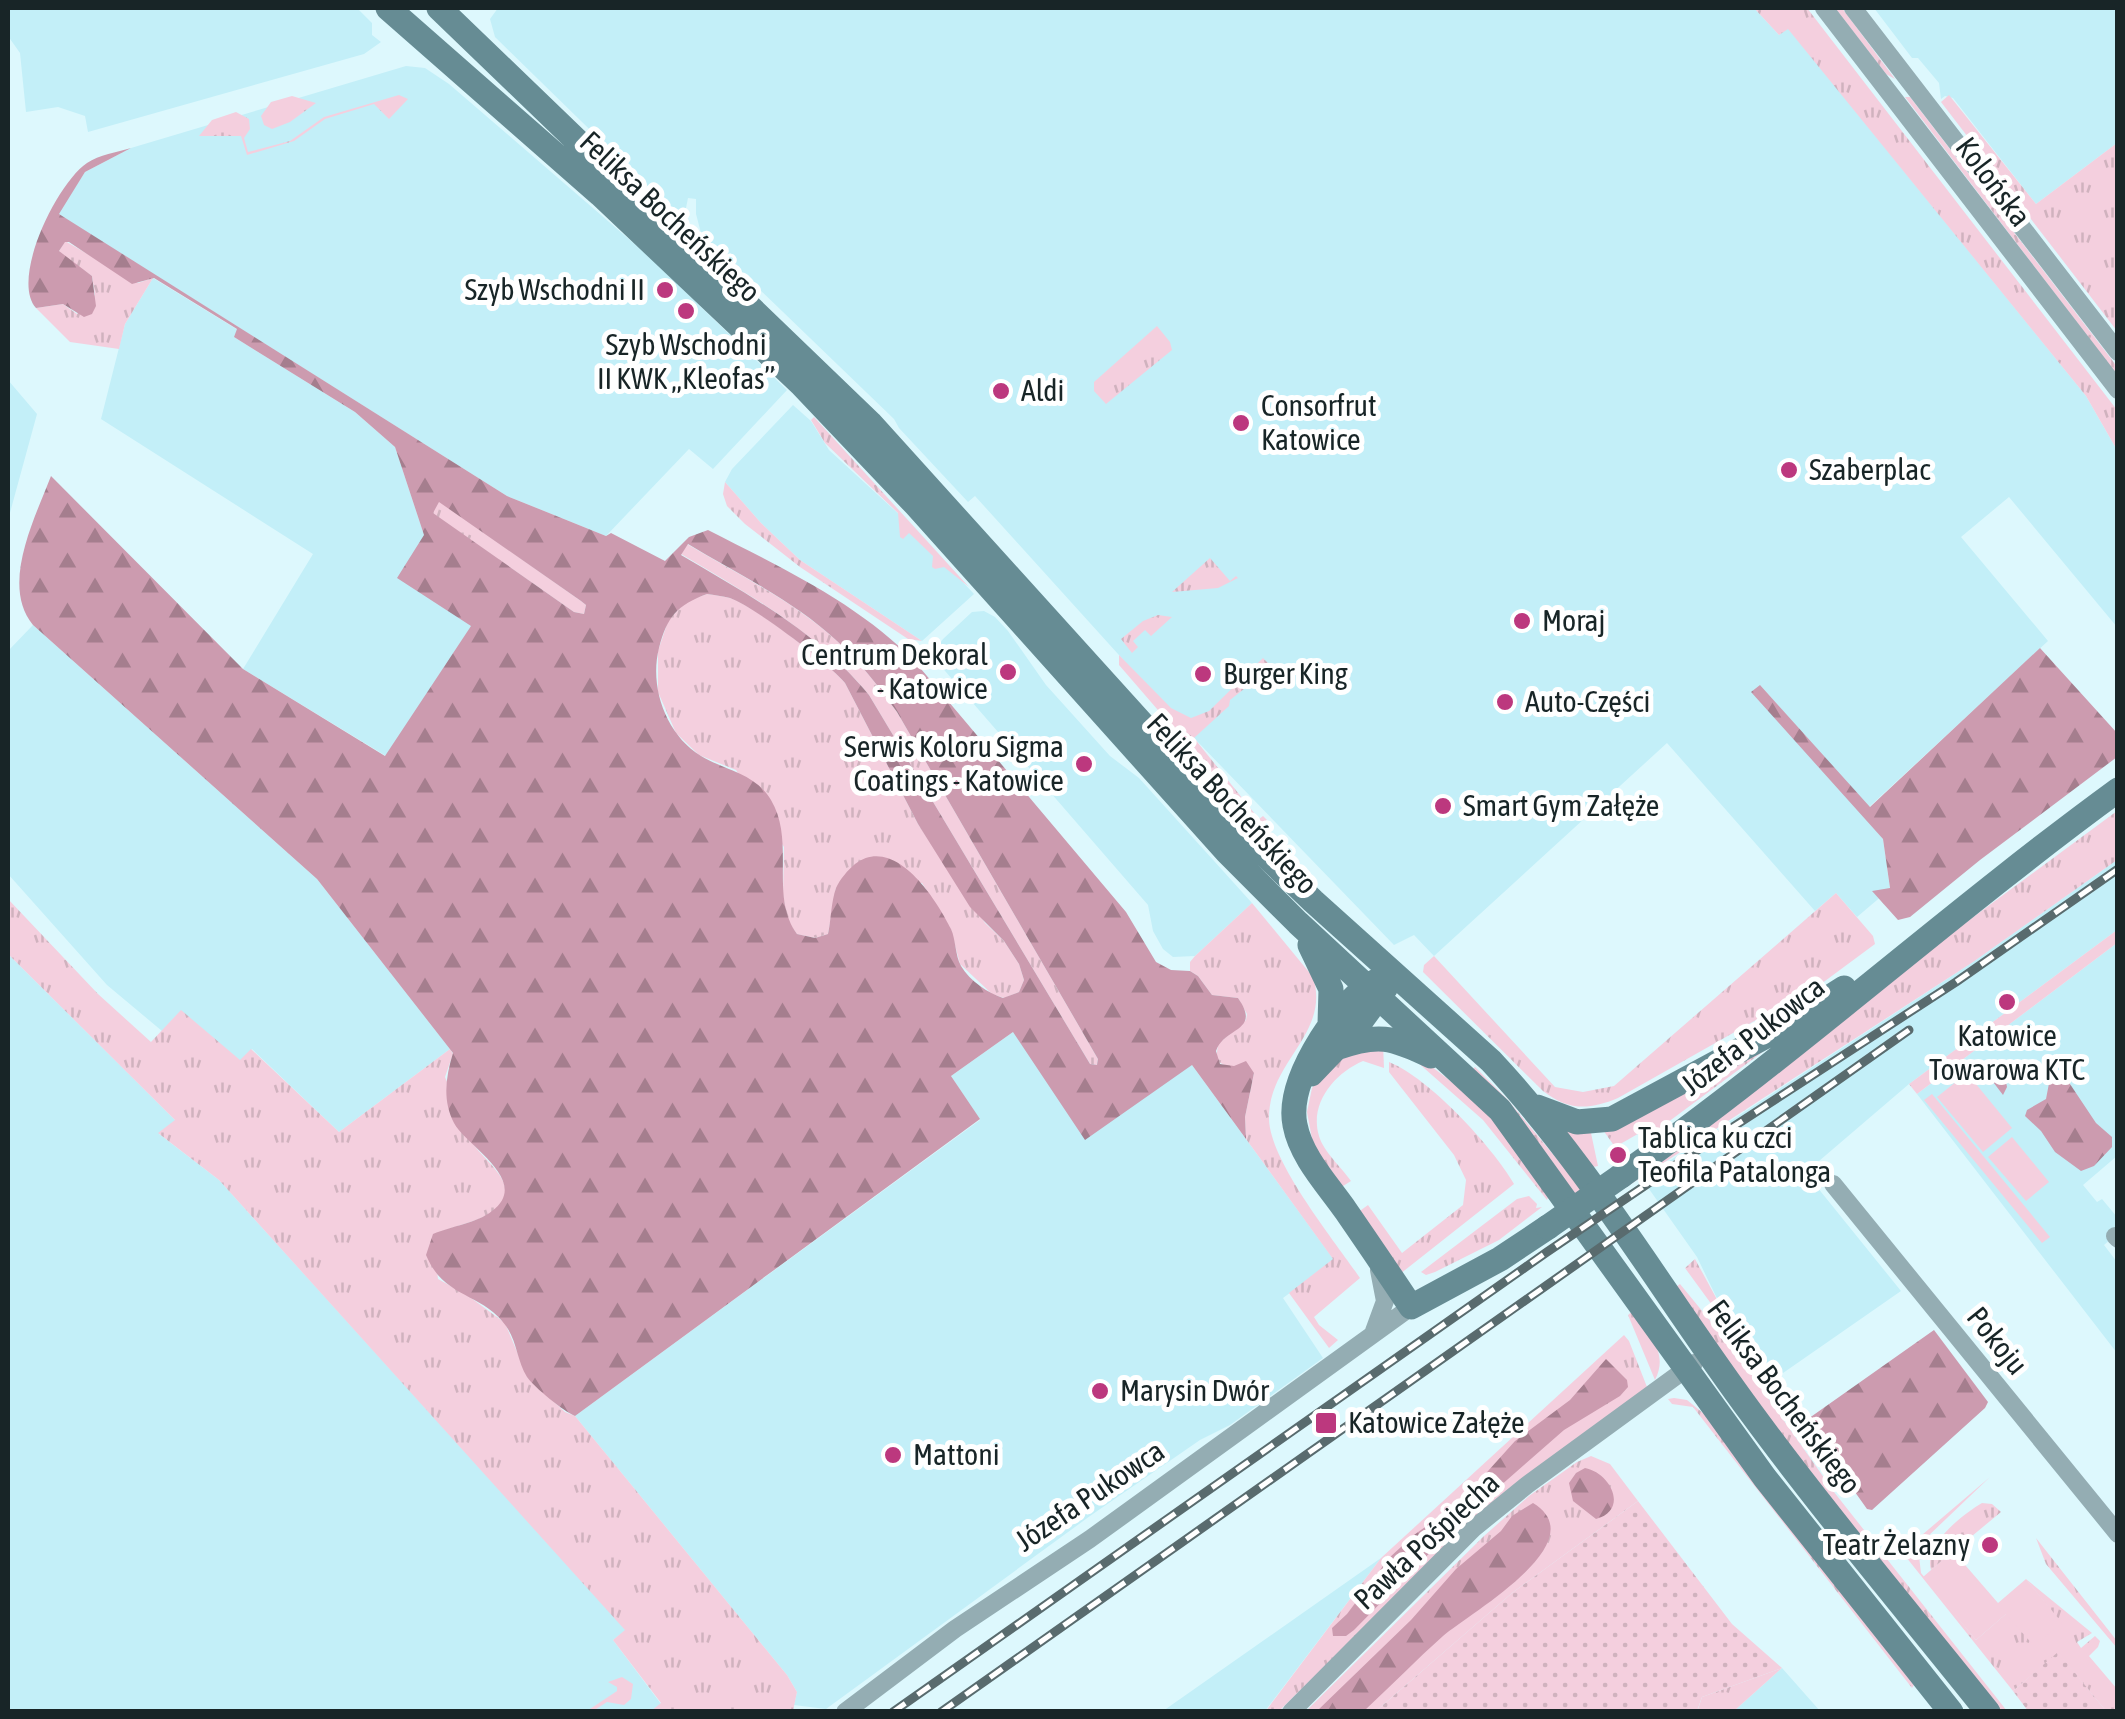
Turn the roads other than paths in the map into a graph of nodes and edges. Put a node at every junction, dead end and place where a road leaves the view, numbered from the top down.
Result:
1 (388, 8) edge
2 (440, 8) edge
3 (1824, 8) edge
4 (1853, 8) edge
5 (2118, 352) edge
6 (2118, 390) edge
7 (2118, 790) edge
8 (1298, 923) junction
9 (1897, 962) junction
10 (1394, 973) junction
11 (1373, 992) junction
12 (1333, 1036) junction
13 (1456, 1067) junction
14 (1529, 1103) junction
15 (1832, 1184) dead end
16 (1372, 1250) junction
17 (1412, 1307) junction
18 (1372, 1335) junction
19 (1708, 1352) junction
20 (1686, 1369) junction
21 (2118, 1534) edge
22 (845, 1712) edge
23 (1291, 1712) edge
24 (1951, 1712) edge
25 (1988, 1712) edge

1 - 8 main road, Feliksa Bocheńskiego
2 - 10 main road, Feliksa Bocheńskiego
3 - 6 street, Kolońska
4 - 5 street, Kolońska
7 - 9 main road, Józefa Pukowca
8 - 11 main road, Feliksa Bocheńskiego
8 - 12 main road
9 - 14 main road
9 - 17 main road, Józefa Pukowca, bridge
10 - 11 main road
10 - 14 main road, Feliksa Bocheńskiego
11 - 12 main road
11 - 13 main road, Feliksa Bocheńskiego
12 - 13 main road
12 - 16 main road
13 - 20 main road, Feliksa Bocheńskiego
14 - 19 main road, Feliksa Bocheńskiego
15 - 21 street, Pokoju
16 - 17 main road
16 - 18 street
17 - 18 street, Józefa Pukowca
18 - 22 street, Józefa Pukowca
19 - 20 street, Pawła Pośpiecha
19 - 25 main road, Feliksa Bocheńskiego
20 - 23 street, Pawła Pośpiecha
20 - 24 main road, Feliksa Bocheńskiego

